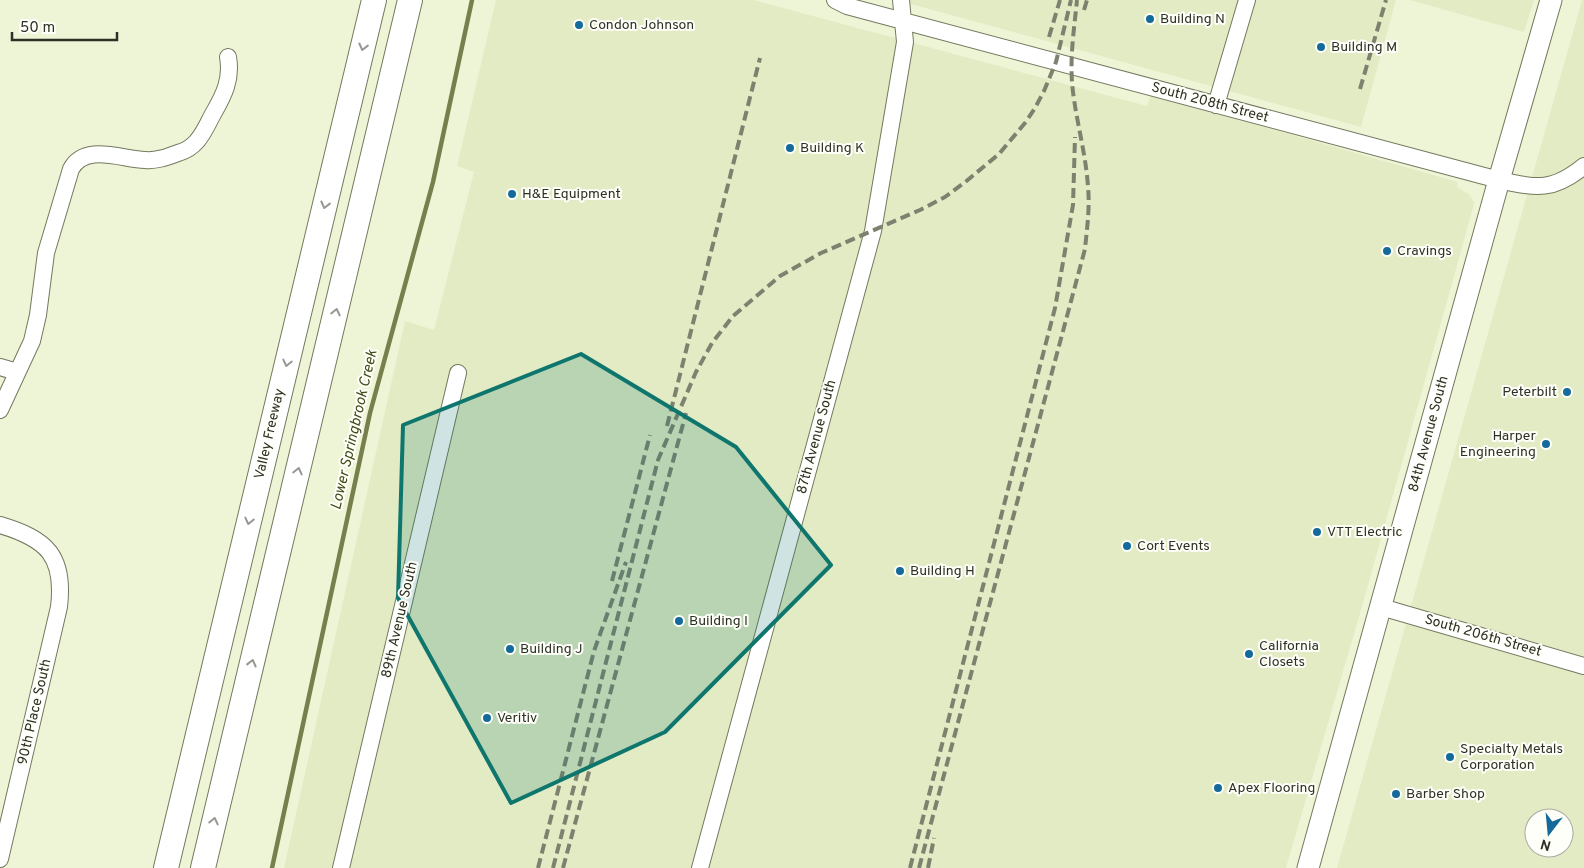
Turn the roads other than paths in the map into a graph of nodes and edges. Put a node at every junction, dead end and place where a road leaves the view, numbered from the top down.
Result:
1 (374, 0) edge
2 (410, 0) edge
3 (820, 0) edge
4 (902, 0) edge
5 (1247, 0) edge
6 (1551, 0) edge
7 (841, 3) edge
8 (903, 21) junction
9 (228, 56) dead end
10 (1216, 105) junction
11 (1584, 166) edge
12 (1499, 180) junction
13 (0, 367) edge
14 (17, 372) junction
15 (458, 373) dead end
16 (0, 410) edge
17 (0, 525) edge
18 (1381, 607) junction
19 (1584, 666) edge
20 (0, 859) edge
21 (166, 868) edge
22 (203, 868) edge
23 (342, 868) edge
24 (700, 868) edge
25 (1308, 868) edge

1 -> 21 highway, Valley Freeway
22 -> 2 highway
3 - 7 street, South 208th Street
4 - 8 street, 87th Avenue South
5 - 10 street
6 - 12 main road, 84th Avenue South
7 - 8 street, South 208th Street
8 - 10 street, South 208th Street
8 - 24 street, 87th Avenue South
9 - 14 street
10 - 12 street, South 208th Street
11 - 12 street, South 208th Street
12 - 18 main road, 84th Avenue South
13 - 14 street
14 - 16 street
15 - 23 street, 89th Avenue South
17 - 20 street, 90th Place South
18 - 19 street, South 206th Street
18 - 25 main road, 84th Avenue South

